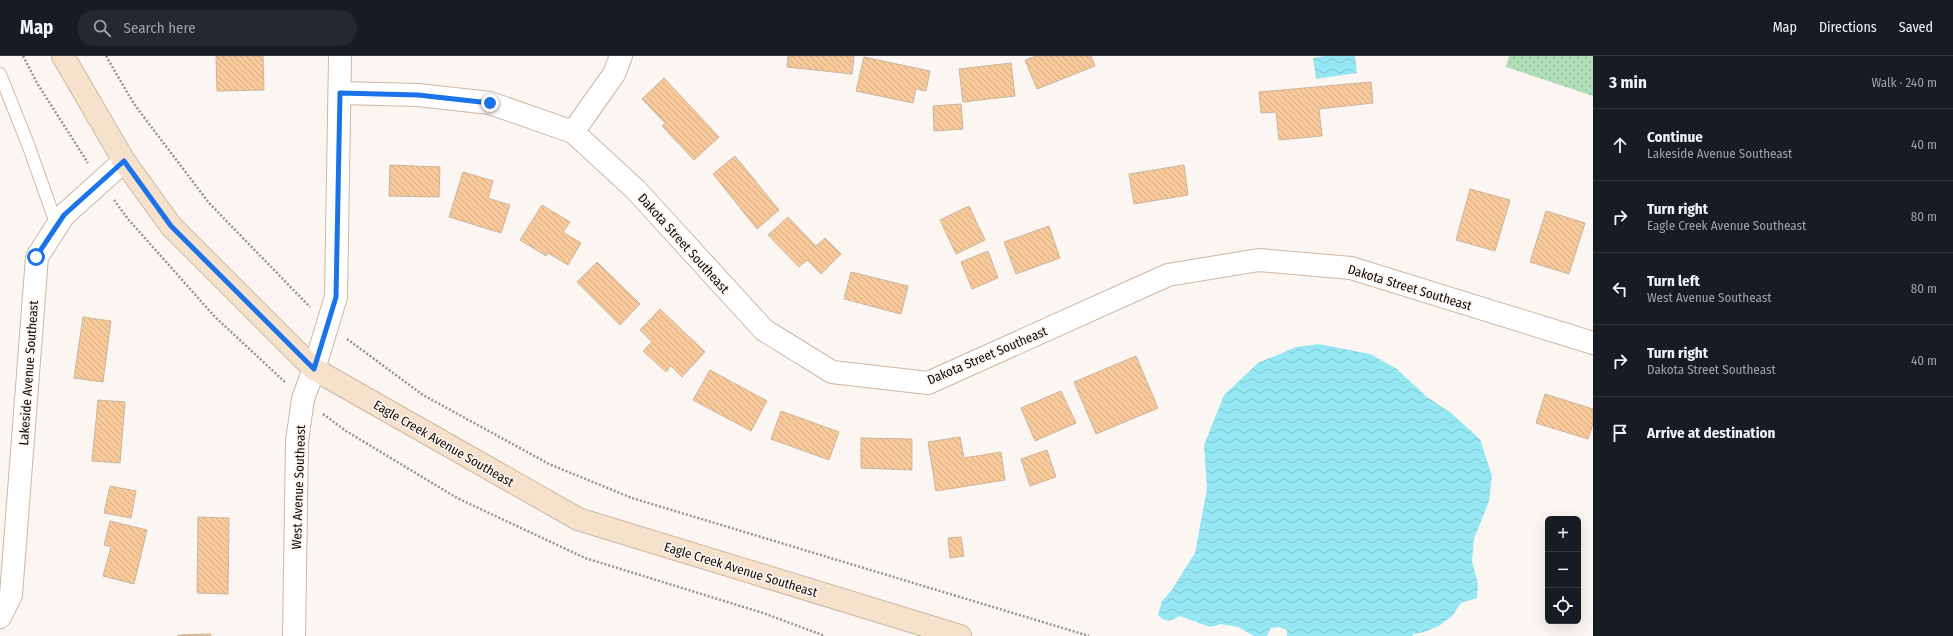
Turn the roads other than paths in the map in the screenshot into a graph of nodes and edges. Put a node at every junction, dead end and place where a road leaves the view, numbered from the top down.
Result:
1 (63, 56) edge
2 (340, 56) edge
3 (621, 56) edge
4 (0, 74) edge
5 (340, 93) junction
6 (573, 132) junction
7 (124, 161) junction
8 (57, 226) junction
9 (1593, 343) edge
10 (314, 369) junction
11 (0, 617) edge
12 (294, 636) edge
13 (960, 636) edge

1 - 7 main road, Eagle Creek Avenue Southeast
2 - 5 street, West Avenue Southeast
3 - 6 street
4 - 8 lane
5 - 6 street, Dakota Street Southeast
5 - 10 street, West Avenue Southeast
6 - 9 street, Dakota Street Southeast
7 - 8 street, Lakeside Avenue Southeast
7 - 10 main road, Eagle Creek Avenue Southeast
8 - 11 street, Lakeside Avenue Southeast
10 - 12 street, West Avenue Southeast
10 - 13 main road, Eagle Creek Avenue Southeast

